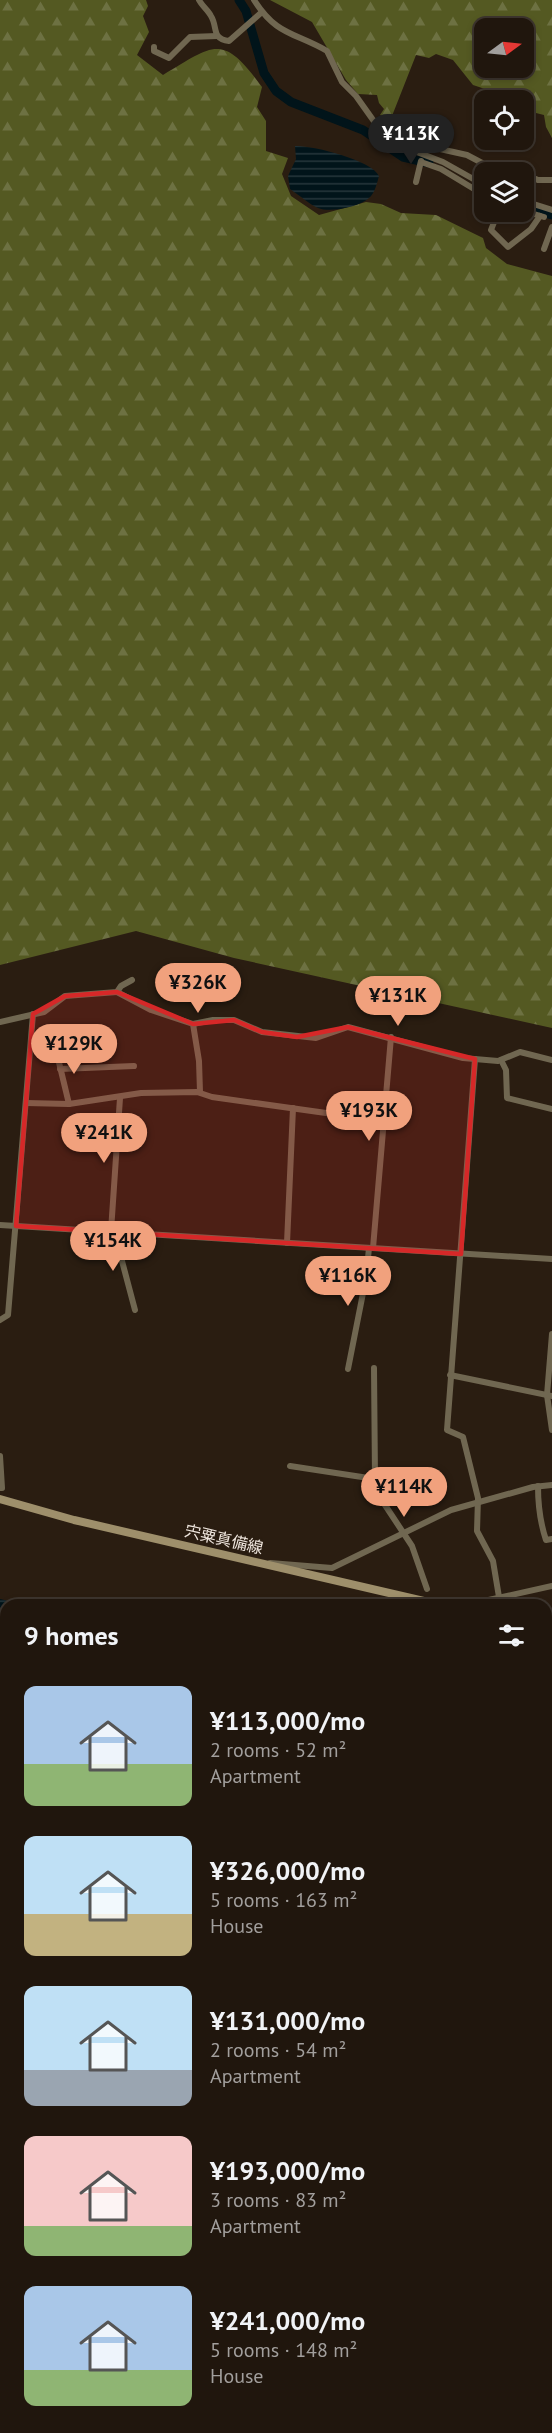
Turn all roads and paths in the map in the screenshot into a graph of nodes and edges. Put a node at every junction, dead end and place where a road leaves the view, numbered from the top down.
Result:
1 (199, 0) edge
2 (254, 0) edge
3 (259, 14) junction
4 (217, 36) junction
5 (154, 46) dead end
6 (380, 128) junction
7 (419, 154) junction
8 (421, 162) junction
9 (480, 162) edge
10 (534, 178) edge
11 (474, 179) edge
12 (552, 180) edge
13 (416, 182) dead end
14 (474, 187) edge
15 (471, 188) junction
16 (474, 190) edge
17 (534, 204) edge
18 (552, 210) edge
19 (534, 214) edge
20 (494, 222) edge
21 (552, 227) edge
22 (544, 249) dead end
23 (132, 980) dead end
24 (117, 992) junction
25 (33, 1014) junction
26 (0, 1022) edge
27 (193, 1024) junction
28 (391, 1037) junction
29 (56, 1050) dead end
30 (475, 1059) junction
31 (501, 1060) junction
32 (552, 1060) edge
33 (134, 1066) dead end
34 (60, 1069) junction
35 (200, 1092) junction
36 (120, 1098) junction
37 (26, 1103) junction
38 (69, 1104) junction
39 (292, 1108) junction
40 (552, 1109) edge
41 (383, 1121) junction
42 (0, 1225) edge
43 (16, 1226) junction
44 (111, 1231) junction
45 (124, 1233) junction
46 (287, 1243) junction
47 (371, 1248) junction
48 (461, 1254) junction
49 (552, 1259) edge
50 (135, 1310) dead end
51 (0, 1320) edge
52 (552, 1334) edge
53 (374, 1368) dead end
54 (348, 1369) dead end
55 (450, 1375) junction
56 (550, 1396) edge
57 (552, 1430) edge
58 (0, 1456) edge
59 (290, 1466) dead end
60 (375, 1479) junction
61 (552, 1485) edge
62 (538, 1486) junction
63 (0, 1488) edge
64 (0, 1499) edge
65 (478, 1502) junction
66 (404, 1531) junction
67 (552, 1539) edge
68 (261, 1564) junction
69 (552, 1586) edge
70 (427, 1589) dead end
71 (499, 1598) junction
72 (415, 1599) edge
73 (494, 1599) edge

1 - 4 street
2 - 3 street
3 - 4 street
3 - 6 street
4 - 5 street
6 - 7 street
6 - 9 street
7 - 8 street
7 - 11 street
8 - 13 street
8 - 15 street
10 - 12 street
14 - 15 street
15 - 16 street
17 - 18 street
19 - 20 street
21 - 22 street
23 - 24 street
24 - 25 street
24 - 27 street
25 - 26 street
25 - 37 street
27 - 28 street
27 - 35 street
28 - 30 street
28 - 41 street
29 - 34 street
30 - 31 street
30 - 48 street
31 - 32 street
31 - 40 street
33 - 34 street
34 - 38 street
35 - 36 street
35 - 39 street
36 - 38 street
36 - 44 street
37 - 38 street
37 - 43 street
39 - 41 street
39 - 46 street
41 - 47 street
42 - 43 street
43 - 44 street
43 - 51 street
44 - 45 street
45 - 46 street
45 - 50 street
46 - 47 street
47 - 48 street
47 - 54 street
48 - 49 street
48 - 55 street
52 - 56 street
53 - 60 street
55 - 56 street
55 - 65 street
56 - 57 street
58 - 63 street
59 - 60 street
60 - 66 street
61 - 62 street
62 - 65 street
62 - 67 street
64 - 68 main road, 宍粟真備線
65 - 66 street
65 - 71 street
66 - 68 street
66 - 70 street
68 - 72 main road, 宍粟真備線
69 - 71 street
71 - 73 street

